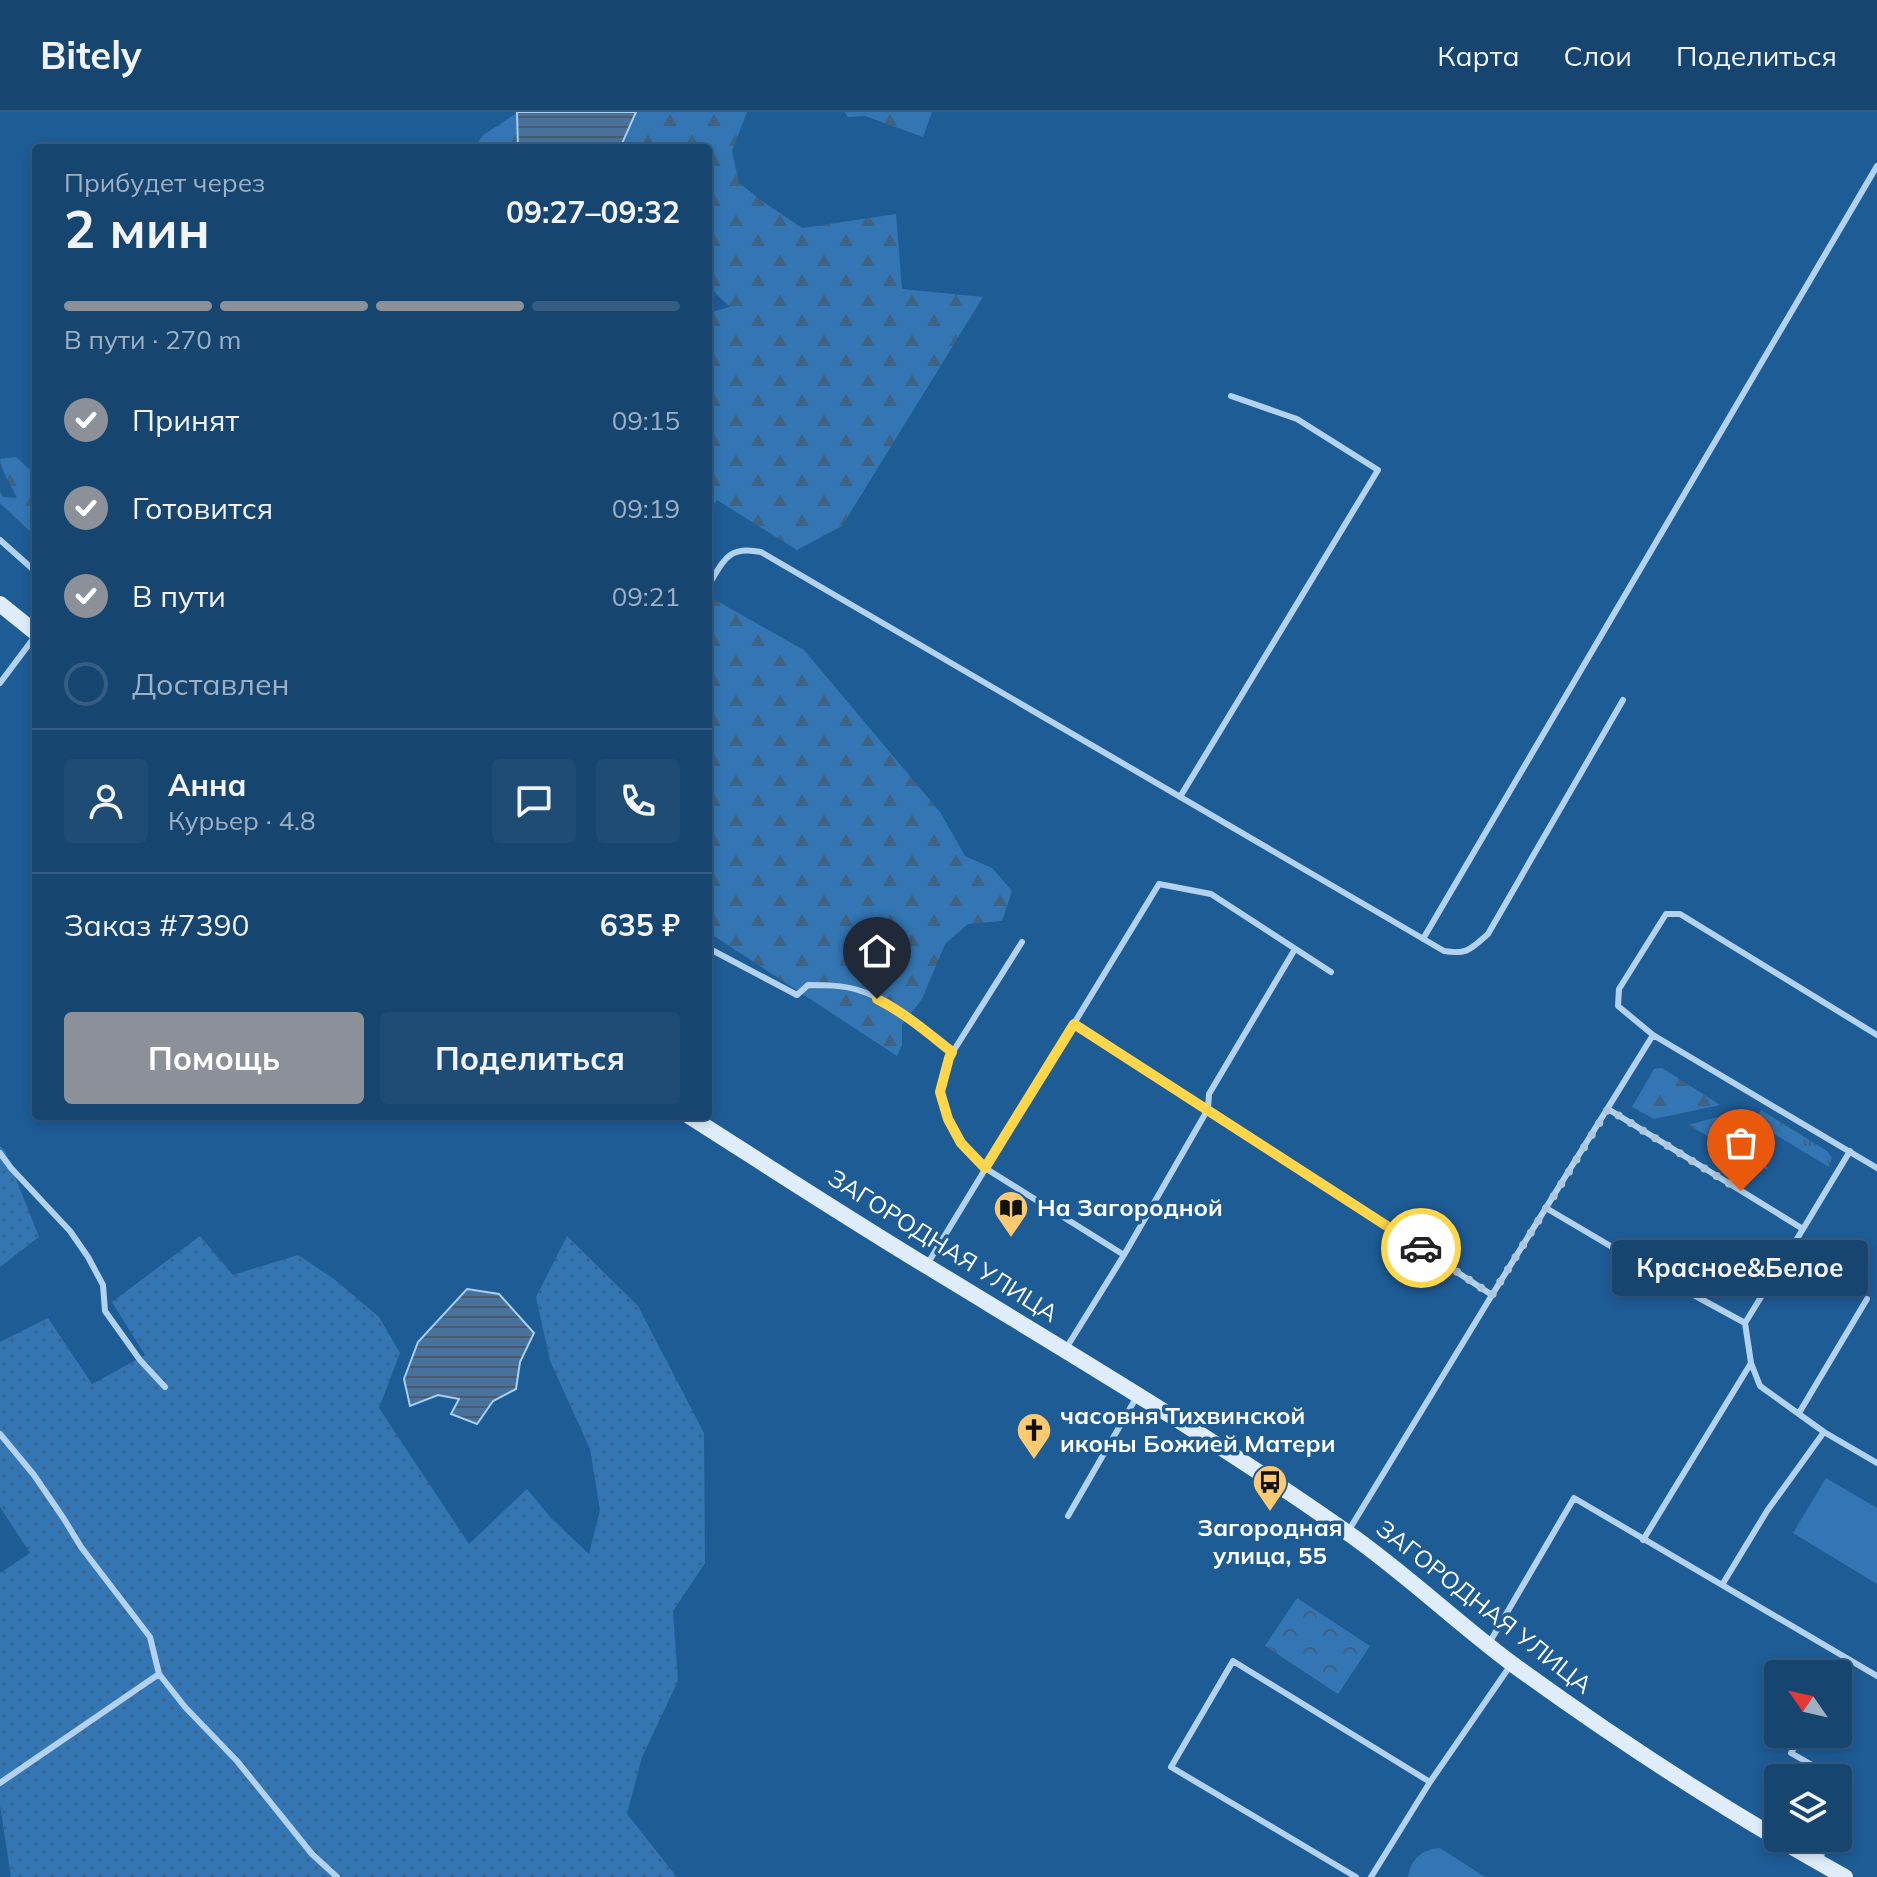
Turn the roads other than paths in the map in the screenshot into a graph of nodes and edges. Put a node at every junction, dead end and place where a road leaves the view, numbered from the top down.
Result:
1 (1877, 166) edge
2 (1231, 396) dead end
3 (0, 540) edge
4 (32, 568) edge
5 (712, 580) edge
6 (0, 604) edge
7 (32, 631) edge
8 (32, 639) edge
9 (1, 680) edge
10 (1623, 700) dead end
11 (1180, 797) junction
12 (1423, 939) junction
13 (1022, 942) dead end
14 (1295, 949) junction
15 (712, 950) edge
16 (1331, 972) dead end
17 (1074, 1024) junction
18 (1653, 1035) junction
19 (1877, 1035) edge
20 (952, 1052) junction
21 (1208, 1109) junction
22 (1608, 1109) junction
23 (695, 1120) edge
24 (1850, 1151) junction
25 (0, 1153) edge
26 (985, 1168) junction
27 (1877, 1168) edge
28 (1546, 1208) junction
29 (1803, 1229) junction
30 (1124, 1255) junction
31 (926, 1266) junction
32 (1492, 1295) junction
33 (1867, 1299) dead end
34 (1745, 1323) junction
35 (1065, 1350) junction
36 (1751, 1363) junction
37 (165, 1387) dead end
38 (1138, 1395) junction
39 (1799, 1413) junction
40 (1824, 1432) junction
41 (0, 1434) edge
42 (1877, 1463) edge
43 (1068, 1516) dead end
44 (1347, 1533) junction
45 (1643, 1540) junction
46 (1722, 1585) junction
47 (1488, 1645) junction
48 (1846, 1659) joint
49 (1512, 1663) junction
50 (159, 1674) junction
51 (1877, 1676) edge
52 (1794, 1748) edge
53 (1810, 1764) edge
54 (1430, 1782) junction
55 (0, 1783) edge
56 (1823, 1852) edge
57 (1819, 1863) junction
58 (337, 1877) edge
59 (1356, 1877) edge
60 (1371, 1877) edge
61 (1845, 1877) edge

1 - 12 lane
2 - 11 lane
3 - 4 lane
5 - 11 lane
6 - 7 main road
8 - 9 lane
10 - 12 lane
11 - 12 lane
13 - 20 lane
14 - 16 lane
14 - 17 lane
14 - 21 lane
15 - 20 lane
17 - 21 lane
17 - 26 lane
18 - 19 lane
18 - 22 lane
18 - 24 lane
20 - 26 lane
21 - 30 lane
21 - 32 lane
22 - 28 lane
22 - 29 lane
23 - 31 main road, ЗАГОРОДНАЯ УЛИЦА
24 - 27 lane
24 - 29 lane
25 - 37 lane
26 - 30 lane
26 - 31 lane
28 - 32 lane
28 - 34 lane
29 - 34 lane
30 - 35 lane
31 - 35 main road, ЗАГОРОДНАЯ УЛИЦА
32 - 44 lane
33 - 39 lane
34 - 36 lane
35 - 38 main road, ЗАГОРОДНАЯ УЛИЦА
36 - 39 lane
36 - 45 lane
38 - 43 lane
38 - 44 main road, ЗАГОРОДНАЯ УЛИЦА
39 - 40 lane
40 - 42 lane
40 - 46 lane
41 - 50 lane
44 - 47 main road, ЗАГОРОДНАЯ УЛИЦА
45 - 46 lane
45 - 47 lane
46 - 48 lane
47 - 49 main road, ЗАГОРОДНАЯ УЛИЦА
48 - 51 lane
49 - 54 lane
49 - 57 main road, ЗАГОРОДНАЯ УЛИЦА
50 - 55 lane
50 - 58 lane
52 - 53 lane
54 - 59 lane
54 - 60 lane
56 - 57 lane
57 - 61 main road, ЗАГОРОДНАЯ УЛИЦА

